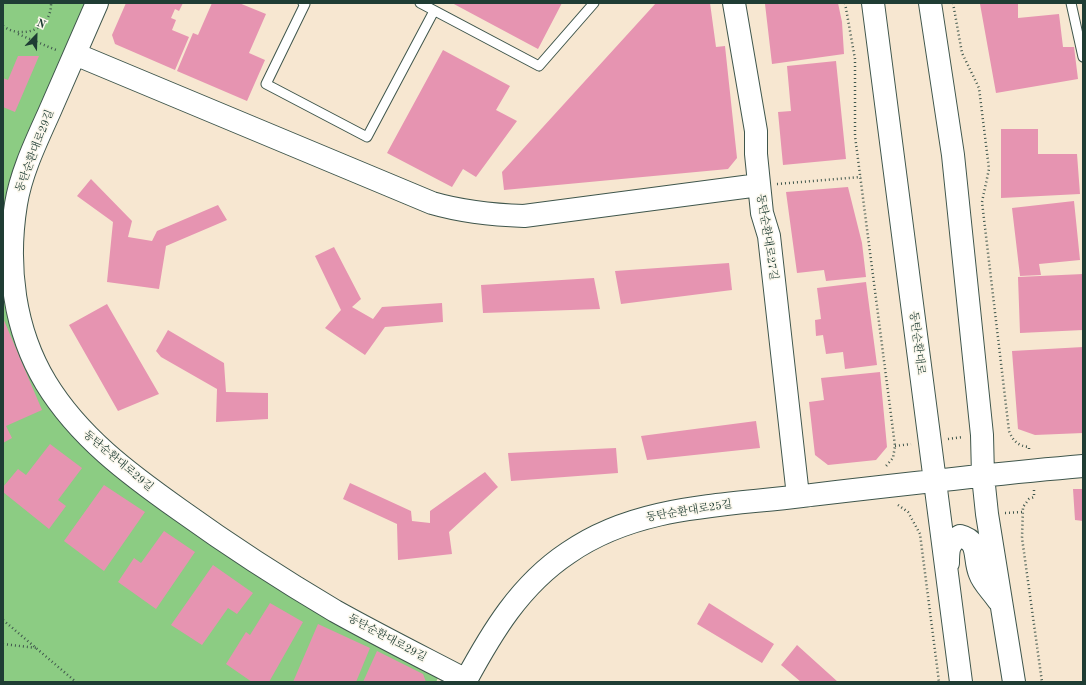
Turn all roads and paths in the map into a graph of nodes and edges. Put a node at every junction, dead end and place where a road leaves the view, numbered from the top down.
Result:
1 (51, 3) edge
2 (97, 3) edge
3 (303, 3) edge
4 (420, 3) edge
5 (594, 3) edge
6 (734, 3) edge
7 (845, 3) edge
8 (873, 3) edge
9 (930, 3) edge
10 (953, 3) edge
11 (1071, 3) edge
12 (434, 11) junction
13 (3, 27) edge
14 (9, 30) junction
15 (1082, 46) edge
16 (69, 53) junction
17 (1083, 57) edge
18 (861, 177) junction
19 (759, 185) junction
20 (1009, 431) junction
21 (982, 435) junction
22 (930, 442) junction
23 (895, 446) junction
24 (1029, 447) dead end
25 (1083, 466) edge
26 (886, 467) dead end
27 (983, 476) junction
28 (936, 480) junction
29 (798, 496) junction
30 (1034, 497) dead end
31 (892, 504) dead end
32 (948, 580) junction
33 (1000, 602) junction
34 (3, 620) edge
35 (3, 644) edge
36 (37, 648) junction
37 (465, 681) edge
38 (76, 682) edge
39 (939, 682) edge
40 (962, 682) edge
41 (1014, 682) edge
42 (1042, 682) edge

1 - 14 path
2 - 16 street, 동탄순환대로29길
3 - 12 lane
4 - 12 lane
5 - 12 lane
6 - 19 street, 동탄순환대로27길
7 - 18 path
8 - 22 street, 동탄순환대로
9 - 21 street
10 - 20 path
11 - 15 lane
13 - 14 path
14 - 16 path
15 - 17 lane
16 - 19 street
16 - 37 street, 동탄순환대로29길
18 - 19 path
18 - 23 path
19 - 29 street, 동탄순환대로27길
20 - 21 path
20 - 24 path
21 - 22 path
21 - 27 street
22 - 23 path
22 - 28 street, 동탄순환대로
23 - 26 path
25 - 27 street, 동탄순환대로25길
27 - 28 street, 동탄순환대로25길
27 - 33 street
28 - 29 street, 동탄순환대로25길
28 - 32 street, 동탄순환대로
29 - 37 street, 동탄순환대로25길
30 - 42 path
31 - 39 path
32 - 33 street
32 - 40 street, 동탄순환대로
33 - 41 street
34 - 36 path
35 - 36 path
36 - 38 path

